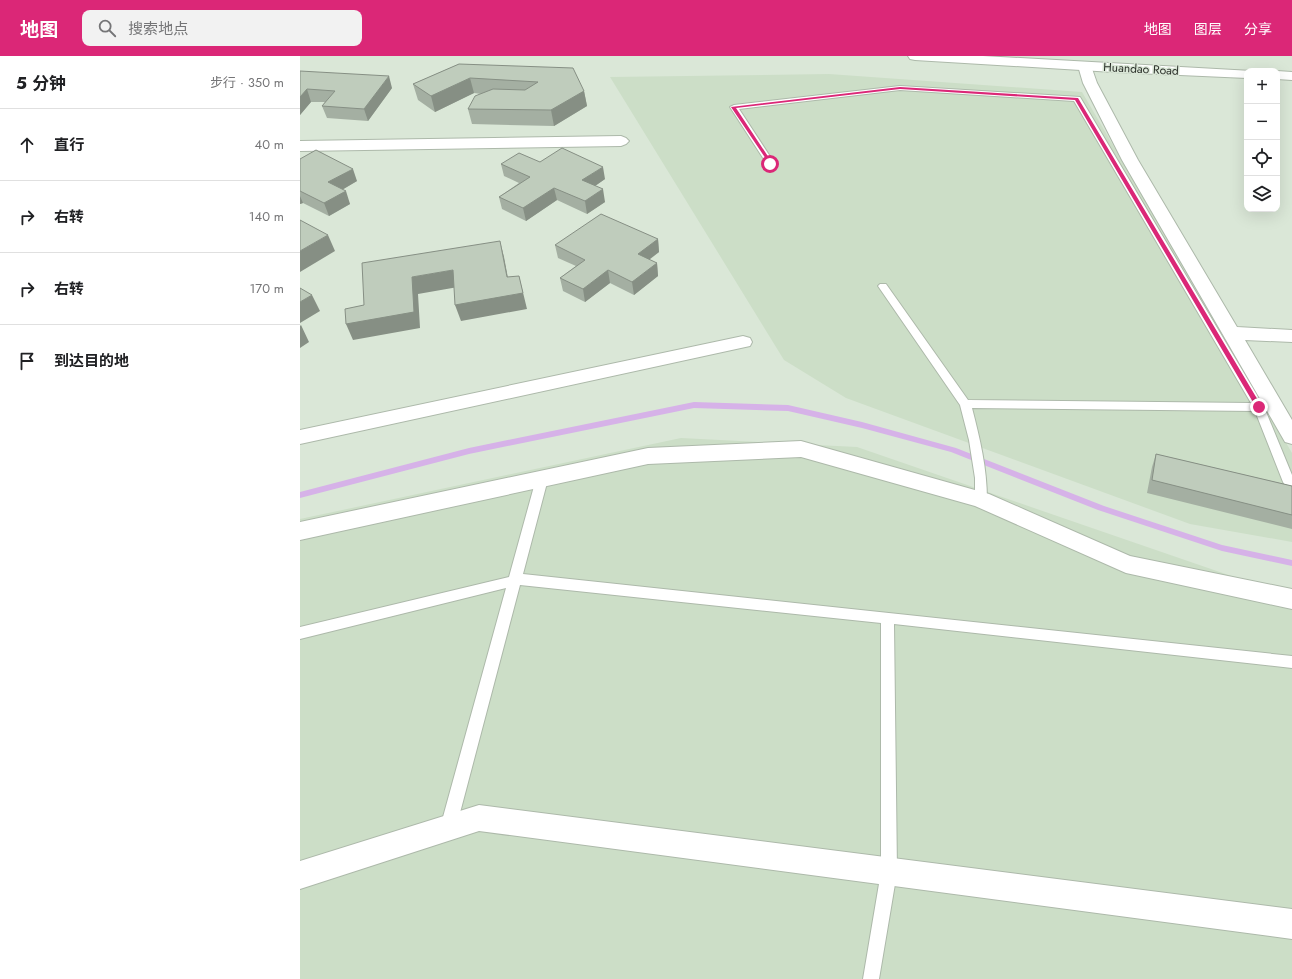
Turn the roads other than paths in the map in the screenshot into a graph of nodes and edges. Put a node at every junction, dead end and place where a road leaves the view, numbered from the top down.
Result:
1 (915, 56) edge
2 (1085, 66) junction
3 (1244, 74) edge
4 (1280, 75) edge
5 (1292, 76) edge
6 (621, 141) dead end
7 (300, 146) edge
8 (770, 164) dead end
9 (883, 286) dead end
10 (1231, 333) junction
11 (1292, 336) edge
12 (744, 342) dead end
13 (965, 404) junction
14 (1259, 407) junction
15 (300, 437) edge
16 (1292, 437) edge
17 (542, 479) junction
18 (1292, 483) edge
19 (982, 500) junction
20 (300, 532) edge
21 (514, 581) junction
22 (1292, 599) edge
23 (887, 618) junction
24 (300, 633) edge
25 (1292, 662) edge
26 (448, 828) junction
27 (889, 872) junction
28 (300, 875) edge
29 (1292, 924) edge
30 (871, 979) edge

1 - 2 street, Huandao Road
2 - 3 street, Huandao Road
2 - 10 street
4 - 5 street
6 - 7 street
8 - 14 lane
9 - 13 lane
10 - 11 street
10 - 16 street
12 - 15 street
13 - 14 lane
13 - 19 lane
14 - 18 lane
17 - 19 street
17 - 20 street
17 - 21 lane
19 - 22 street
21 - 23 lane
21 - 24 lane
21 - 26 lane
23 - 25 lane
23 - 27 lane
26 - 27 street
26 - 28 street
27 - 29 street
27 - 30 lane

